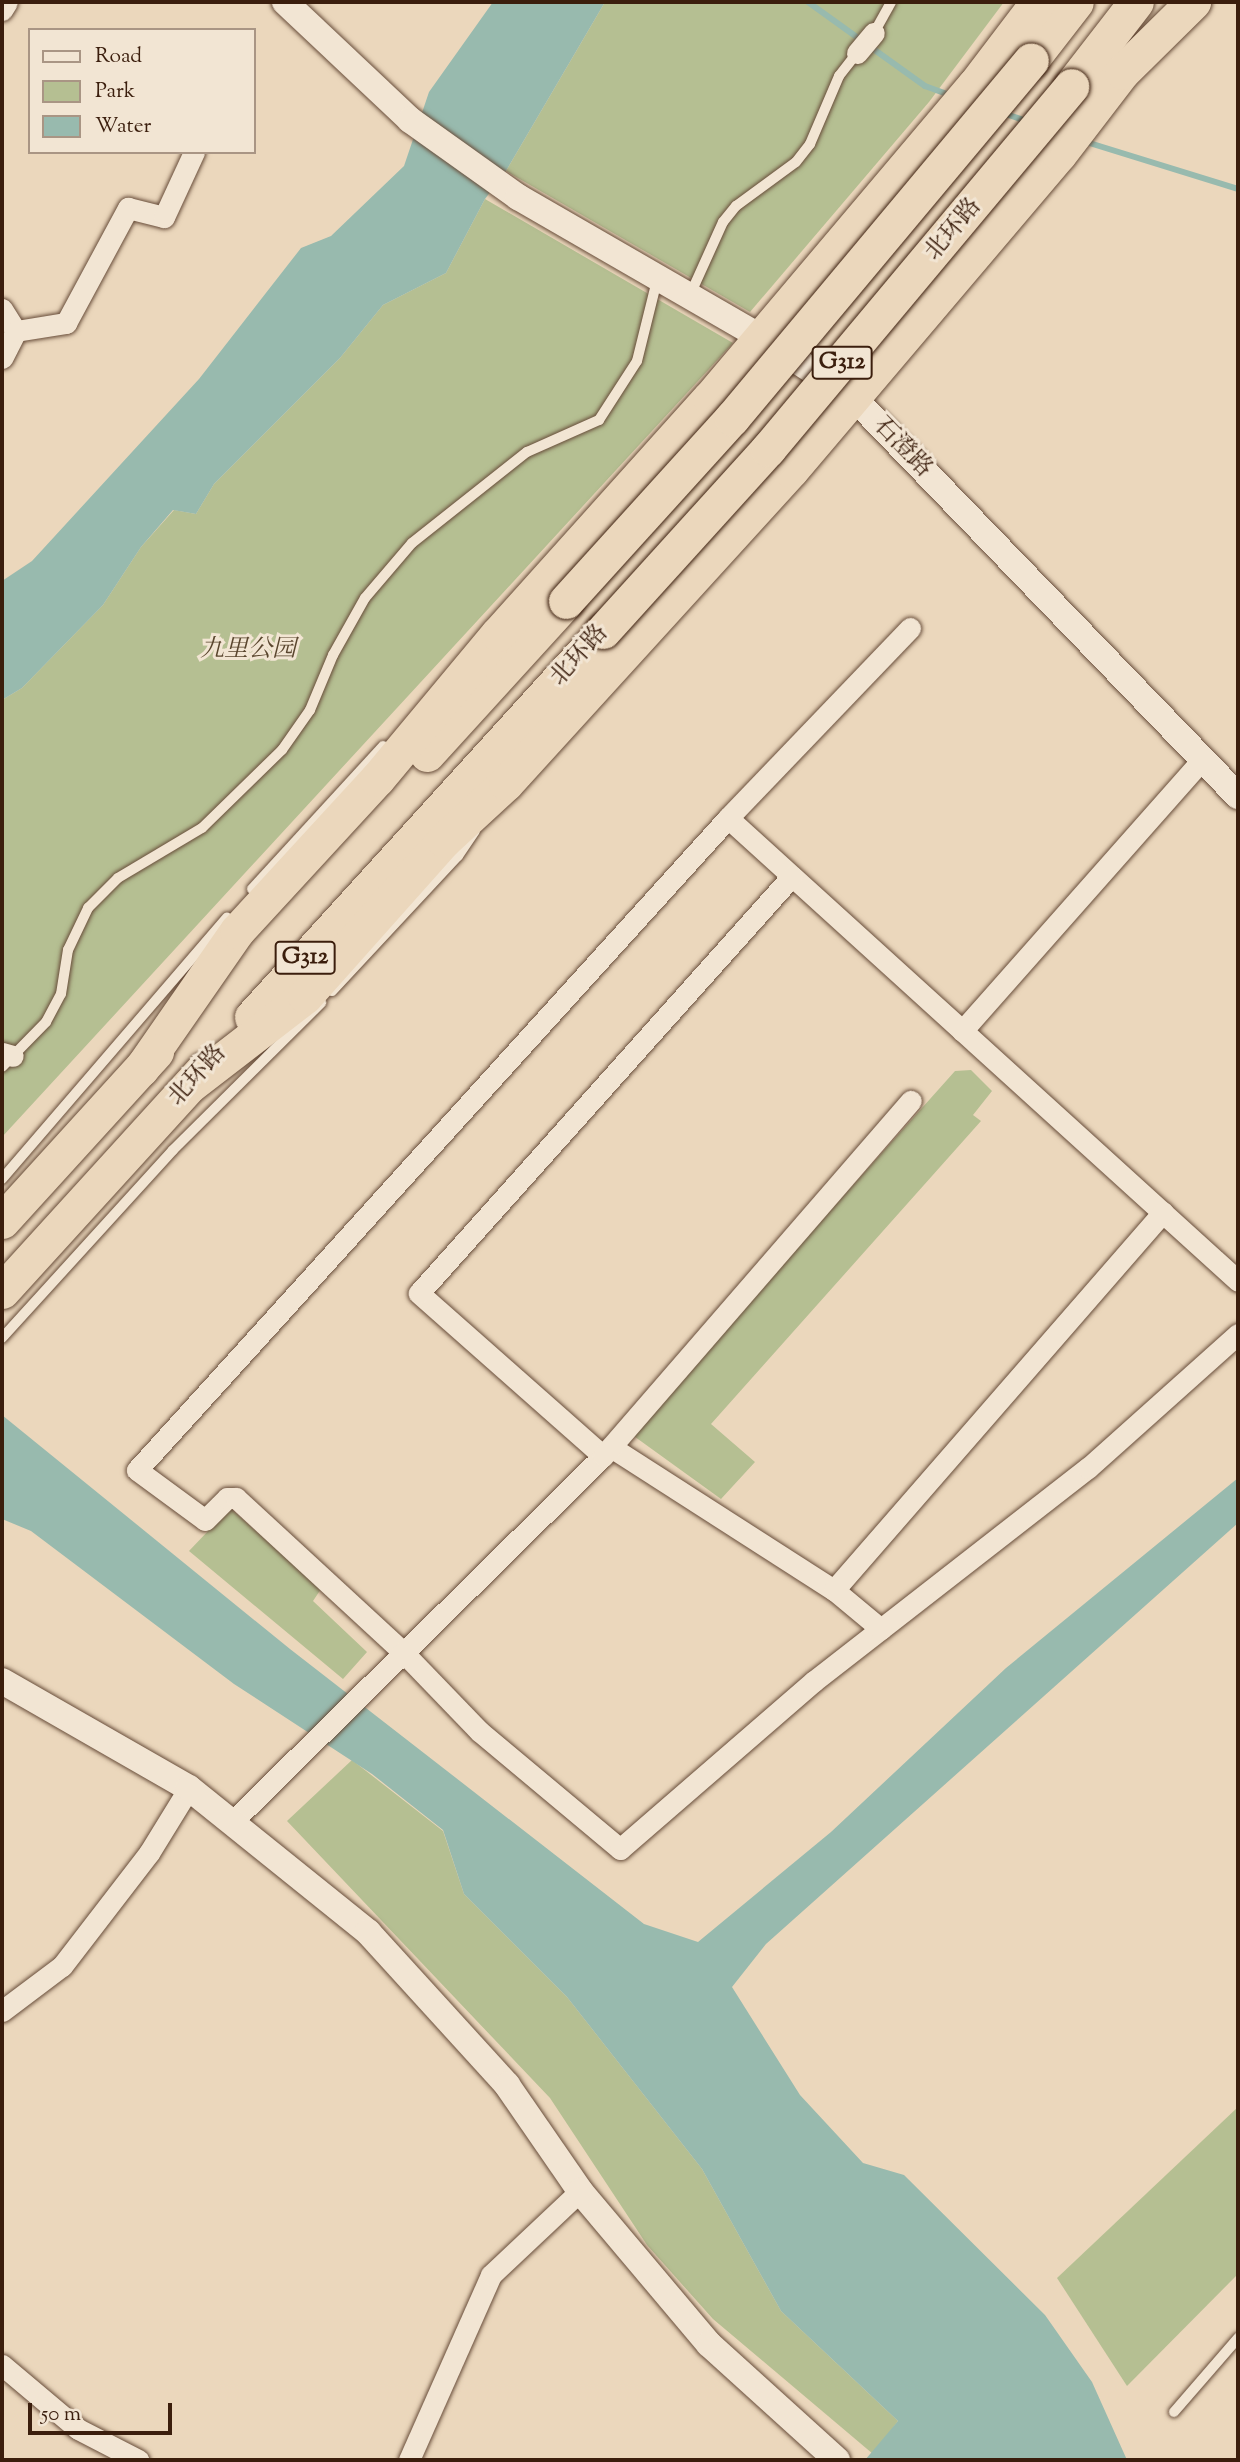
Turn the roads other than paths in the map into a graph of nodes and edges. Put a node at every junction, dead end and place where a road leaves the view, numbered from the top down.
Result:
1 (7, 2) edge
2 (285, 2) edge
3 (891, 2) edge
4 (1038, 2) edge
5 (1076, 2) edge
6 (1136, 2) edge
7 (1175, 2) edge
8 (1193, 2) edge
9 (2, 10) edge
10 (874, 33) joint
11 (1021, 49) junction
12 (857, 53) joint
13 (1116, 80) junction
14 (193, 154) edge
15 (657, 280) junction
16 (689, 298) junction
17 (2, 310) edge
18 (16, 331) junction
19 (762, 338) junction
20 (2, 358) edge
21 (854, 398) junction
22 (910, 628) dead end
23 (498, 634) junction
24 (403, 727) dead end
25 (394, 736) dead end
26 (1203, 759) junction
27 (506, 783) junction
28 (1238, 796) edge
29 (728, 818) junction
30 (792, 876) junction
31 (243, 899) dead end
32 (234, 909) dead end
33 (962, 1031) junction
34 (5, 1059) edge
35 (141, 1069) junction
36 (190, 1085) junction
37 (911, 1101) dead end
38 (2, 1179) edge
39 (1163, 1212) junction
40 (2, 1221) edge
41 (1238, 1281) edge
42 (15, 1292) edge
43 (1238, 1334) edge
44 (2, 1338) edge
45 (607, 1451) junction
46 (834, 1590) junction
47 (881, 1629) junction
48 (403, 1653) junction
49 (2, 1681) edge
50 (188, 1788) junction
51 (234, 1820) junction
52 (2, 2011) edge
53 (580, 2191) junction
54 (1238, 2339) edge
55 (2, 2365) edge
56 (1174, 2412) dead end
57 (138, 2460) edge
58 (409, 2460) edge
59 (836, 2460) edge

1 - 9 street
2 - 15 street, 石澄路
3 - 10 lane
4 - 11 highway
5 - 11 highway, 北环路 / G312
6 - 36 highway, 北环路 / G312, bridge
7 - 13 highway
8 - 13 highway
10 - 12 street
11 - 19 highway
11 - 35 highway, 北环路 / G312, bridge
12 - 16 lane
13 - 21 highway
14 - 18 street
15 - 16 street, 石澄路
15 - 34 lane
16 - 19 street, 石澄路
17 - 18 street
18 - 20 street
19 - 21 street, 石澄路
19 - 23 highway
21 - 26 street, 石澄路
21 - 27 highway
22 - 29 street
23 - 24 lane
23 - 35 highway
25 - 31 lane
26 - 28 street, 石澄路
26 - 33 street
27 - 36 highway
27 - 42 lane, 北环路
29 - 30 street
29 - 48 street
30 - 33 street
30 - 45 street
32 - 38 lane
33 - 39 street
35 - 40 highway, 北环路 / G312
36 - 42 highway, 北环路 / G312
37 - 45 street
39 - 41 street
39 - 46 street
42 - 44 lane, 北环路
43 - 47 street
45 - 46 street
45 - 48 street
46 - 47 street
47 - 48 street
48 - 51 street
49 - 50 street
50 - 51 street
50 - 52 street
51 - 53 street
53 - 58 street
53 - 59 street
54 - 56 lane
55 - 57 street

